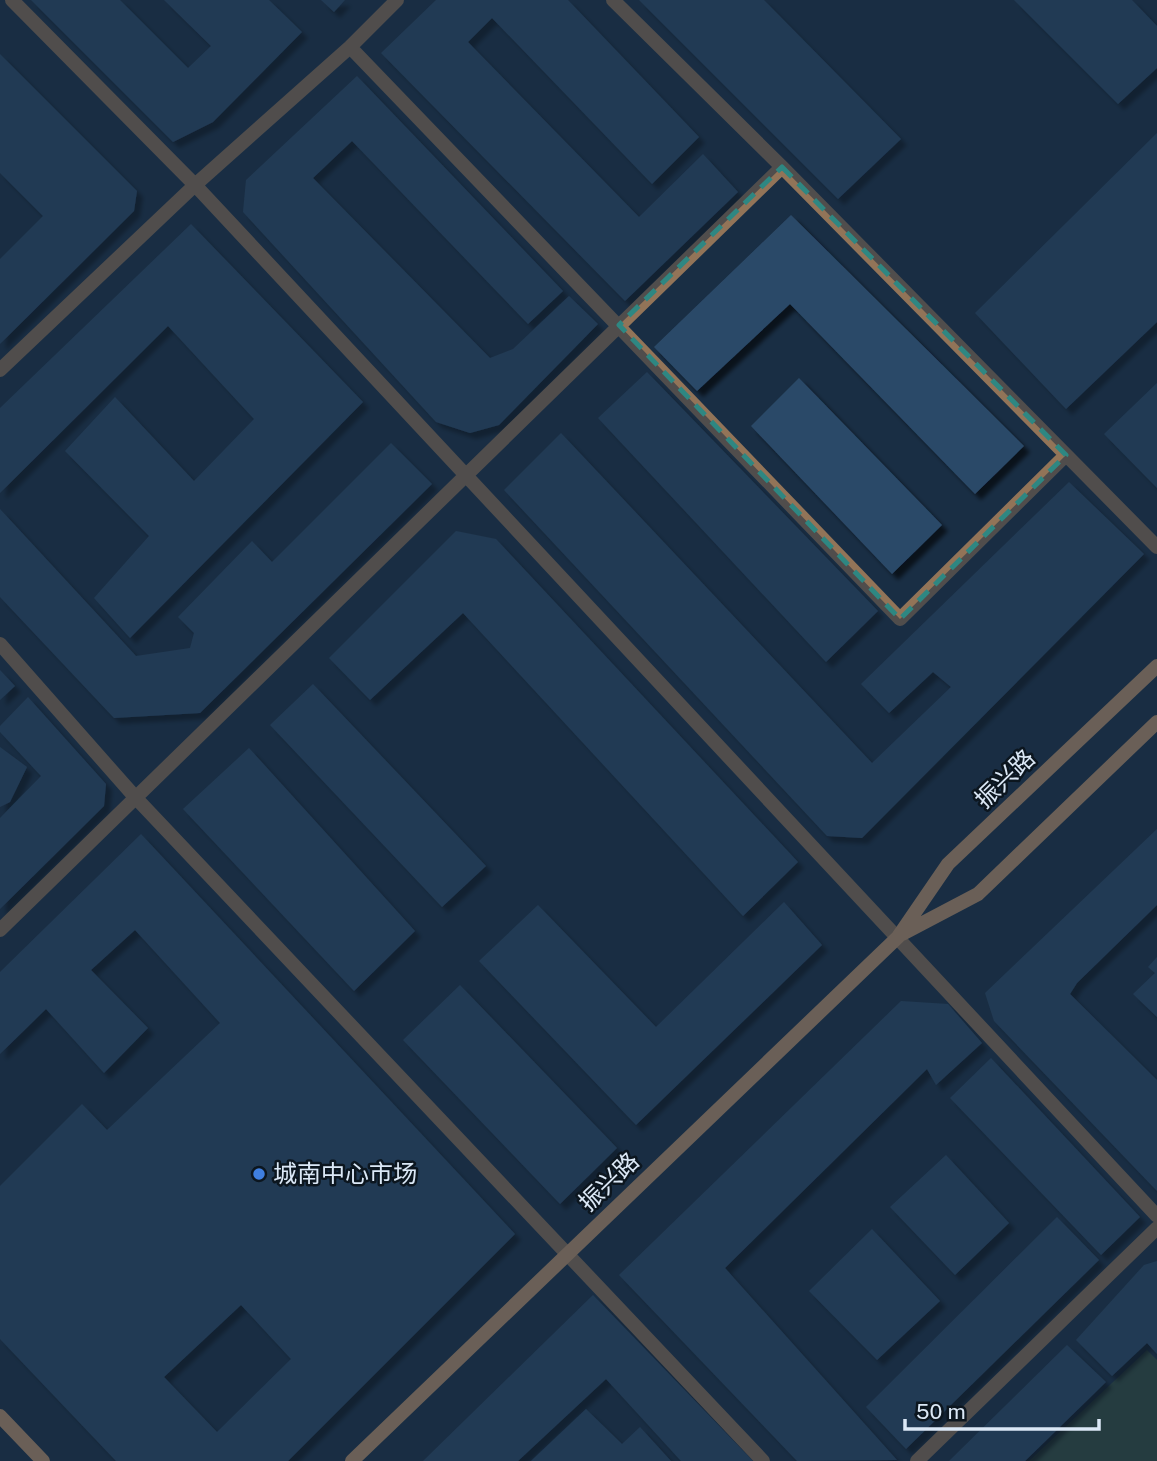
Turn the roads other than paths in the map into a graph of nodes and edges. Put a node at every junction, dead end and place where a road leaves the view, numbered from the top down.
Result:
1 (12, 0) edge
2 (397, 0) edge
3 (613, 0) edge
4 (350, 47) junction
5 (782, 167) junction
6 (195, 186) junction
7 (619, 326) junction
8 (0, 370) edge
9 (1066, 455) junction
10 (466, 475) junction
11 (1157, 547) edge
12 (0, 644) edge
13 (1157, 666) edge
14 (1157, 722) edge
15 (135, 797) junction
16 (0, 930) edge
17 (898, 937) junction
18 (1157, 1216) edge
19 (1157, 1228) edge
20 (566, 1254) junction
21 (0, 1416) edge
22 (43, 1461) edge
23 (352, 1461) edge
24 (763, 1461) edge
25 (917, 1461) edge

1 - 6 street
2 - 4 street
3 - 5 street
4 - 6 street
4 - 7 street
5 - 7 street
5 - 9 street
6 - 8 street
6 - 10 street
7 - 9 street
7 - 10 street
9 - 11 street
10 - 15 street
10 - 17 street
12 - 15 street
13 - 17 main road, 振兴路
14 - 17 main road, 振兴路
15 - 16 street
15 - 20 street
17 - 18 street
17 - 20 main road, 振兴路
19 - 25 street
20 - 23 main road, 振兴路
20 - 24 street
21 - 22 main road

